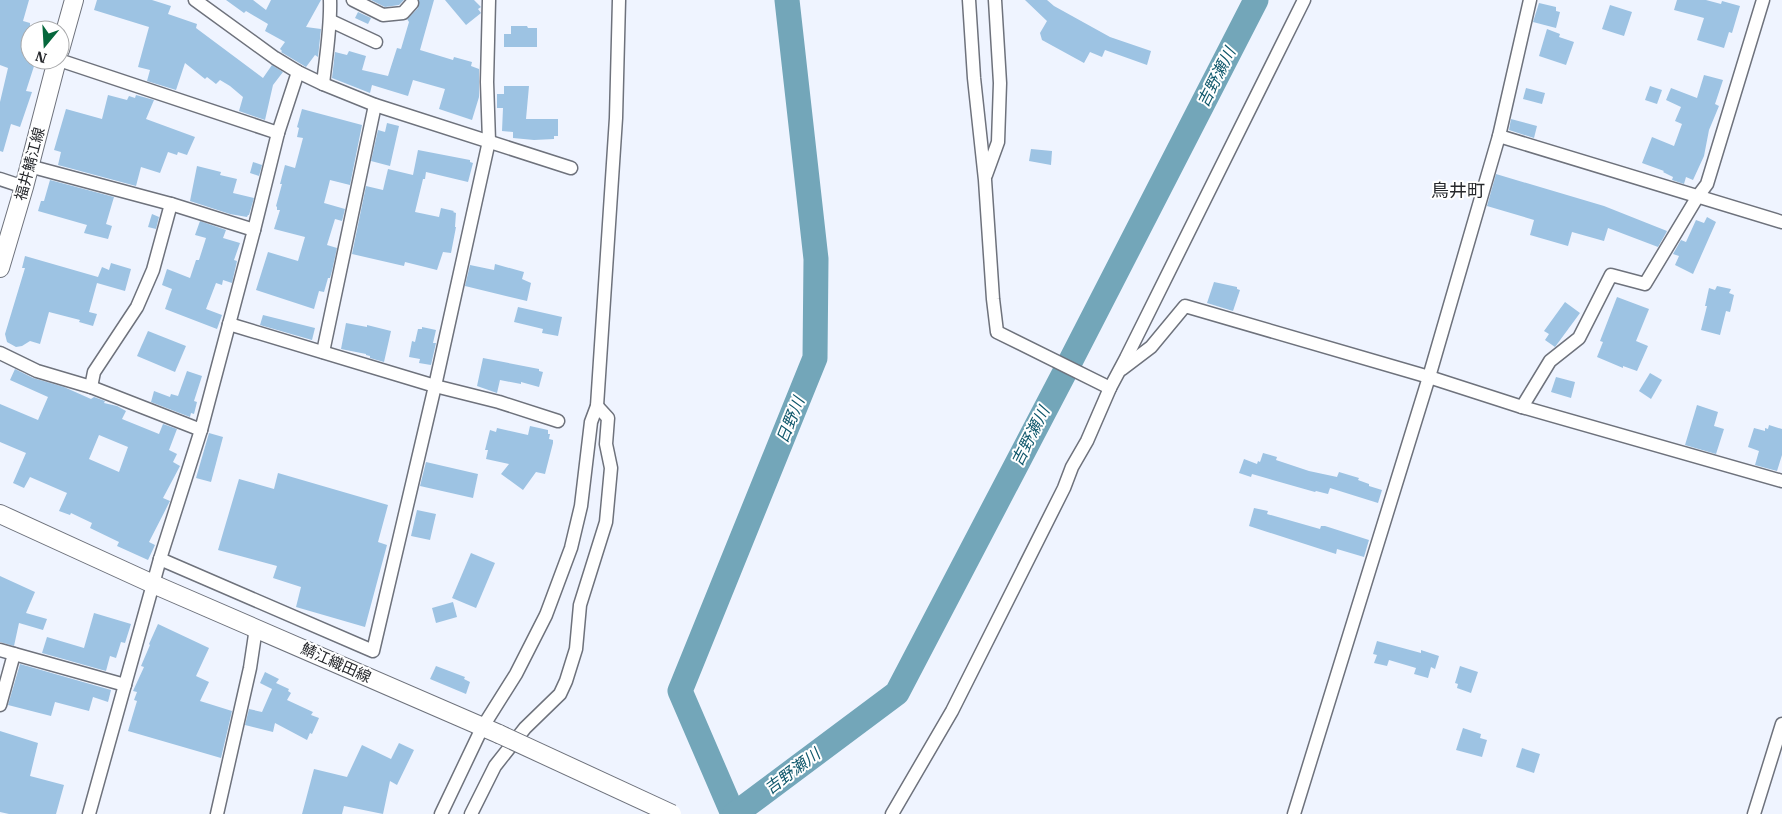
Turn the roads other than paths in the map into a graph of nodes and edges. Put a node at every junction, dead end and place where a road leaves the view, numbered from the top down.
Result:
1 (74, 0) edge
2 (195, 0) edge
3 (330, 0) edge
4 (353, 0) edge
5 (489, 0) edge
6 (619, 0) edge
7 (969, 0) edge
8 (995, 0) edge
9 (1304, 0) edge
10 (1530, 0) edge
11 (1764, 0) edge
12 (412, 3) dead end
13 (68, 20) edge
14 (331, 21) junction
15 (376, 42) dead end
16 (70, 64) edge
17 (55, 70) edge
18 (298, 72) junction
19 (323, 84) junction
20 (375, 105) junction
21 (278, 134) junction
22 (1499, 136) junction
23 (489, 141) junction
24 (29, 166) junction
25 (572, 168) dead end
26 (0, 179) edge
27 (985, 180) junction
28 (24, 187) junction
29 (1698, 196) junction
30 (171, 204) junction
31 (1782, 222) edge
32 (254, 230) junction
33 (0, 268) edge
34 (229, 324) junction
35 (323, 352) junction
36 (0, 354) edge
37 (1119, 371) junction
38 (1429, 377) junction
39 (435, 386) junction
40 (91, 387) junction
41 (1110, 388) junction
42 (597, 406) junction
43 (1522, 407) junction
44 (558, 421) dead end
45 (201, 430) junction
46 (1782, 481) edge
47 (0, 514) edge
48 (160, 559) junction
49 (153, 584) junction
50 (256, 628) junction
51 (0, 650) edge
52 (14, 654) junction
53 (125, 685) junction
54 (0, 705) edge
55 (1782, 724) edge
56 (490, 731) junction
57 (89, 814) edge
58 (216, 814) edge
59 (442, 814) edge
60 (471, 814) edge
61 (672, 814) edge
62 (892, 814) edge
63 (1294, 814) edge
64 (1754, 814) edge

1 - 13 main road
2 - 18 street
3 - 14 street
4 - 12 street
5 - 23 street
6 - 42 street
7 - 27 street
8 - 27 street
9 - 37 street
10 - 22 street
11 - 29 street
14 - 15 street
14 - 19 street
16 - 21 street
17 - 24 main road, 福井鯖江線
18 - 19 street
18 - 21 street
19 - 20 street
20 - 23 street
20 - 35 street
21 - 32 street
22 - 29 street
22 - 38 street
23 - 25 street
23 - 39 street
24 - 28 main road, 福井鯖江線
24 - 30 street
26 - 28 street
27 - 41 street
28 - 33 main road, 福井鯖江線
29 - 31 street
29 - 43 street
30 - 32 street
30 - 40 street
32 - 34 street
34 - 35 street
34 - 45 street
35 - 39 street
36 - 40 street
37 - 38 street
37 - 41 street
38 - 43 street
38 - 63 street
39 - 44 street
39 - 48 street
40 - 45 street
41 - 62 street
42 - 56 street
42 - 60 street
43 - 46 street
45 - 48 street
47 - 49 main road, 鯖江織田線
48 - 49 street
49 - 50 main road, 鯖江織田線
49 - 53 street
50 - 56 main road, 鯖江織田線
50 - 58 street
51 - 52 street
52 - 53 street
52 - 54 street
53 - 57 street
55 - 64 street
56 - 59 street
56 - 61 main road, 鯖江織田線, bridge

